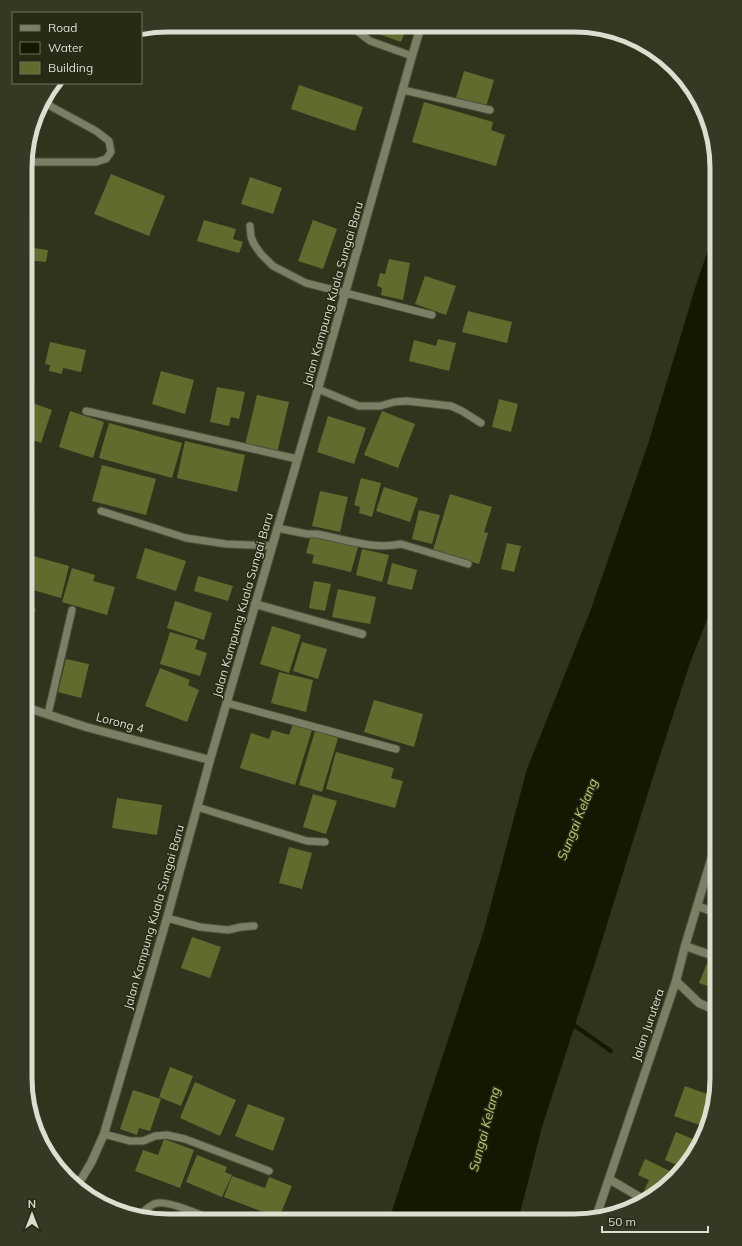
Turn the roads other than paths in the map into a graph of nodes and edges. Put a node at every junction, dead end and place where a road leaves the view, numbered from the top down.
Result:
1 (358, 32) edge
2 (419, 32) edge
3 (412, 56) junction
4 (403, 90) junction
5 (48, 104) edge
6 (490, 110) dead end
7 (32, 162) edge
8 (250, 226) dead end
9 (345, 294) junction
10 (432, 315) dead end
11 (318, 389) junction
12 (86, 411) dead end
13 (481, 423) dead end
14 (297, 459) junction
15 (101, 511) dead end
16 (278, 528) junction
17 (272, 546) junction
18 (468, 564) dead end
19 (255, 604) junction
20 (72, 610) dead end
21 (362, 634) dead end
22 (227, 703) junction
23 (32, 709) edge
24 (48, 714) junction
25 (396, 749) dead end
26 (210, 760) junction
27 (197, 807) junction
28 (325, 842) dead end
29 (710, 863) edge
30 (697, 906) junction
31 (710, 911) edge
32 (167, 918) junction
33 (254, 926) dead end
34 (685, 946) junction
35 (710, 955) edge
36 (676, 980) junction
37 (710, 1008) edge
38 (104, 1134) junction
39 (269, 1171) dead end
40 (609, 1179) junction
41 (80, 1181) edge
42 (639, 1198) edge
43 (144, 1212) edge
44 (598, 1212) edge
45 (198, 1214) edge

1 - 3 lane
2 - 3 street, Jalan Kampung Kuala Sungai Baru
3 - 4 street, Jalan Kampung Kuala Sungai Baru
4 - 6 lane
4 - 9 street, Jalan Kampung Kuala Sungai Baru
5 - 7 lane
8 - 9 lane
9 - 10 lane
9 - 11 street, Jalan Kampung Kuala Sungai Baru
11 - 13 lane
11 - 14 street, Jalan Kampung Kuala Sungai Baru
12 - 14 lane
14 - 16 street, Jalan Kampung Kuala Sungai Baru
15 - 17 lane
16 - 17 street, Jalan Kampung Kuala Sungai Baru
16 - 18 lane
17 - 19 street, Jalan Kampung Kuala Sungai Baru
19 - 21 street
19 - 22 street, Jalan Kampung Kuala Sungai Baru
20 - 24 lane
22 - 25 lane
22 - 26 street, Jalan Kampung Kuala Sungai Baru
23 - 24 street, Lorong 4
24 - 26 street, Lorong 4
26 - 27 street, Jalan Kampung Kuala Sungai Baru
27 - 28 lane
27 - 32 street, Jalan Kampung Kuala Sungai Baru
29 - 30 street, Jalan Jurutera
30 - 31 street
30 - 34 street, Jalan Jurutera
32 - 33 lane
32 - 38 street, Jalan Kampung Kuala Sungai Baru
34 - 35 street
34 - 36 street, Jalan Jurutera
36 - 37 street
36 - 40 street, Jalan Jurutera
38 - 39 lane
38 - 41 street, Jalan Kampung Kuala Sungai Baru
40 - 42 street
40 - 44 street, Jalan Jurutera
43 - 45 lane

